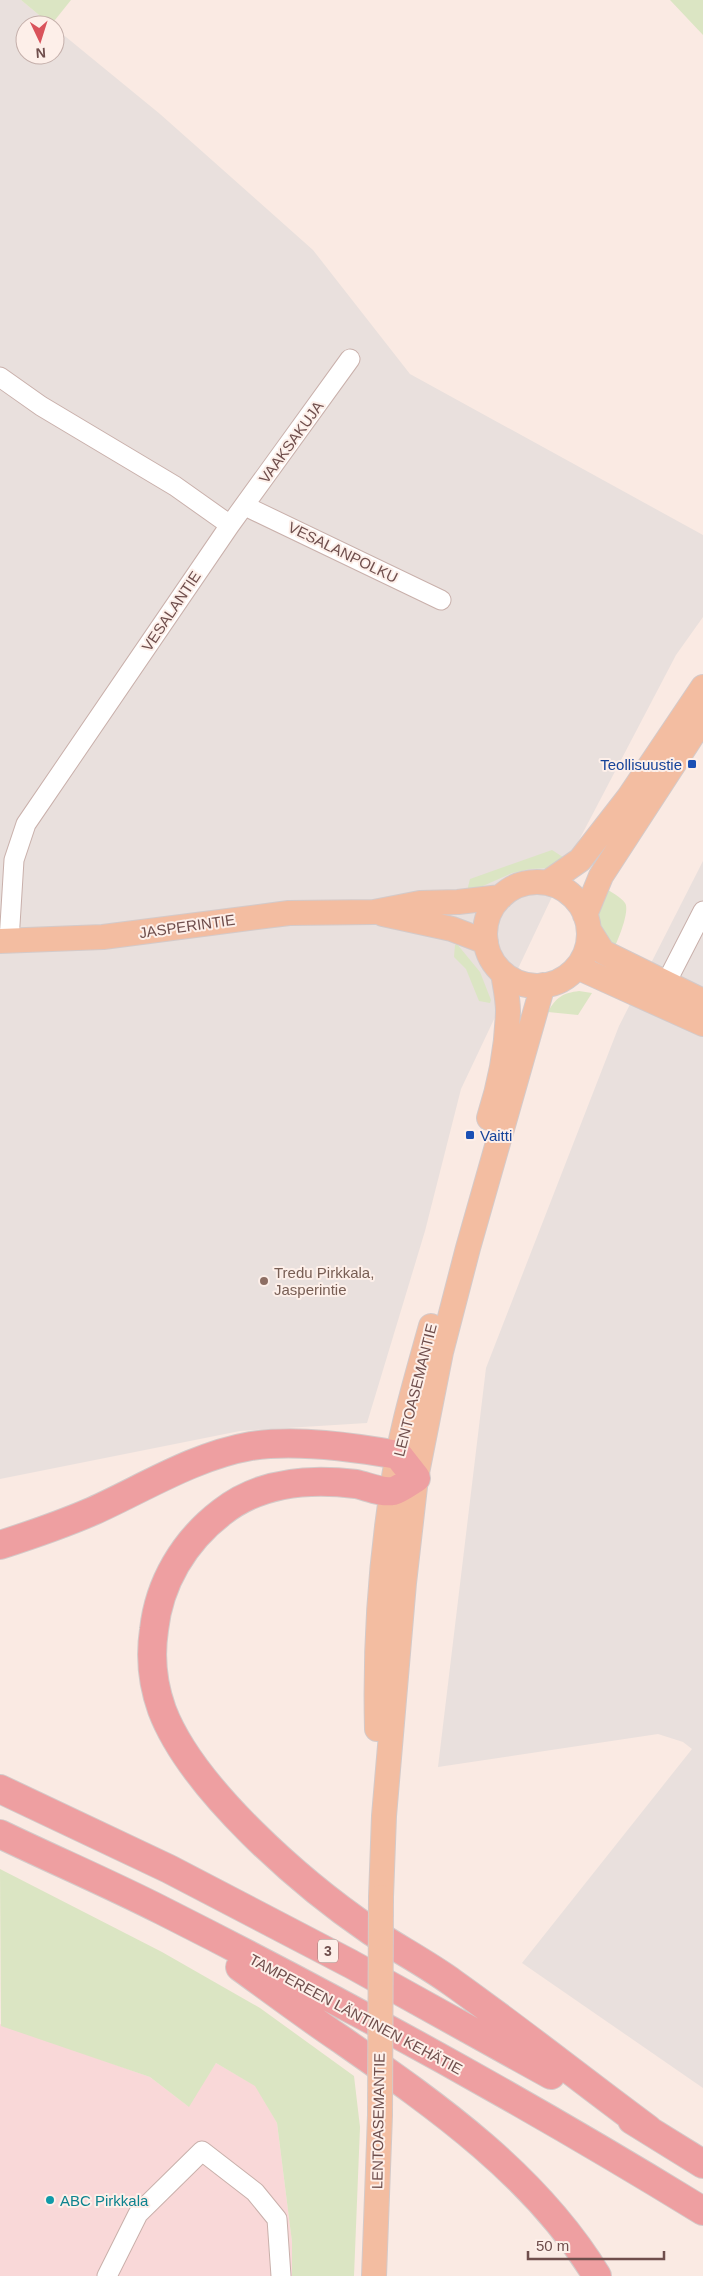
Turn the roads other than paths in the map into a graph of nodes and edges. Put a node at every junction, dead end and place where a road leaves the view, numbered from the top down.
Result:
1 (350, 359) dead end
2 (0, 377) edge
3 (245, 506) junction
4 (230, 524) junction
5 (441, 600) dead end
6 (703, 687) edge
7 (703, 719) edge
8 (548, 884) junction
9 (501, 897) junction
10 (703, 911) edge
11 (374, 912) junction
12 (587, 922) junction
13 (4, 941) edge
14 (486, 942) junction
15 (577, 967) junction
16 (503, 973) junction
17 (666, 983) junction
18 (543, 986) junction
19 (703, 1001) edge
20 (703, 1024) edge
21 (398, 1455) junction
22 (416, 1478) junction
23 (392, 1491) junction
24 (0, 1545) edge
25 (0, 1789) edge
26 (384, 1816) junction
27 (0, 1834) edge
28 (162, 1910) junction
29 (648, 2129) junction
30 (703, 2164) edge
31 (703, 2211) edge
32 (107, 2276) edge
33 (281, 2276) edge
34 (374, 2276) edge
35 (596, 2276) edge

1 - 3 street, VAAKSAKUJA
2 - 4 street
3 - 4 street, VAAKSAKUJA
3 - 5 street, VESALANPOLKU
4 - 13 street, VESALANTIE
6 - 8 main road
7 - 12 main road
8 - 9 main road
8 - 12 main road
9 - 11 main road, JASPERINTIE
9 - 14 main road
10 - 17 street
11 - 13 main road, JASPERINTIE
11 - 14 main road, JASPERINTIE
12 - 15 main road
12 - 17 main road
14 - 16 main road
15 - 18 main road
15 - 20 main road
16 - 18 main road
16 - 21 main road, LENTOASEMANTIE
17 - 19 main road
18 - 22 main road, LENTOASEMANTIE
21 - 22 highway
21 - 23 main road, LENTOASEMANTIE
21 - 24 highway
22 - 23 highway
22 - 26 main road, LENTOASEMANTIE
23 - 26 main road, LENTOASEMANTIE
23 - 29 highway
25 - 29 highway, 3
26 - 34 main road, LENTOASEMANTIE, bridge
27 - 28 highway, TAMPEREEN LÄNTINEN KEHÄTIE
28 - 31 highway, TAMPEREEN LÄNTINEN KEHÄTIE
28 - 35 highway
29 - 30 highway, 3
32 - 33 street

